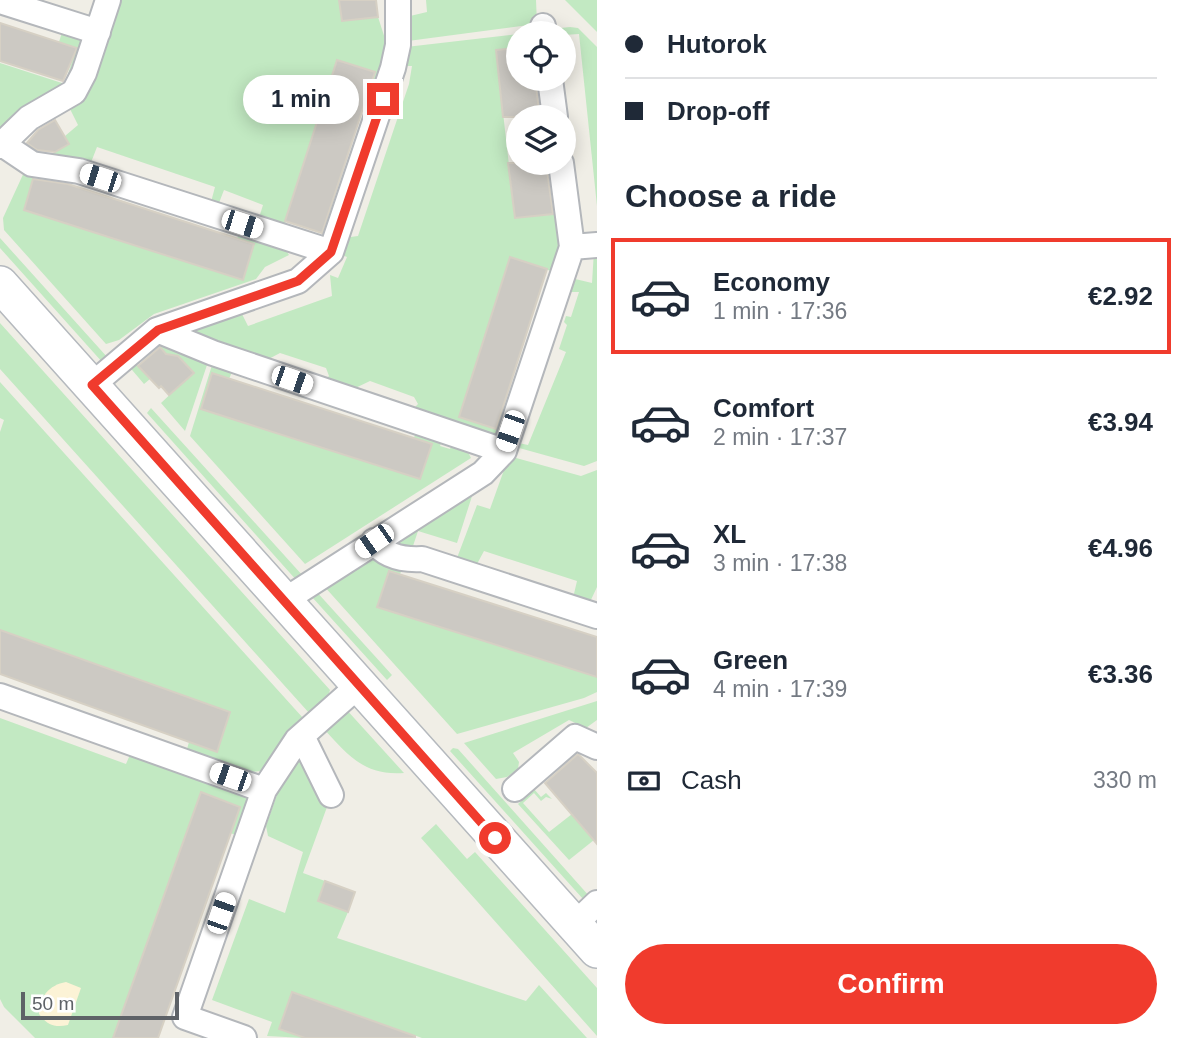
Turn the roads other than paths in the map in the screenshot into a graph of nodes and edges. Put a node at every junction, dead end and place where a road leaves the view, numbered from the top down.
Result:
1 (108, 0) edge
2 (398, 0) edge
3 (0, 1) edge
4 (98, 32) junction
5 (1, 145) edge
6 (563, 175) edge
7 (597, 245) edge
8 (572, 247) junction
9 (331, 252) junction
10 (0, 284) edge
11 (158, 330) junction
12 (92, 385) junction
13 (504, 451) junction
14 (374, 541) junction
15 (285, 600) junction
16 (597, 616) edge
17 (358, 686) junction
18 (0, 696) edge
19 (302, 736) junction
20 (597, 747) edge
21 (516, 789) dead end
22 (264, 790) junction
23 (331, 795) dead end
24 (589, 926) edge
25 (181, 1027) edge
26 (244, 1038) edge

1 - 4 street
2 - 9 street
3 - 4 street
4 - 5 street
5 - 9 street
6 - 8 street
7 - 8 street
8 - 13 street
9 - 11 street
10 - 12 main road
11 - 12 street
11 - 13 street
12 - 15 main road
13 - 14 street
14 - 15 street
14 - 16 street
15 - 17 main road
17 - 19 street
17 - 24 main road
18 - 22 street
19 - 22 street
19 - 23 street
20 - 21 street
22 - 25 street
25 - 26 street

